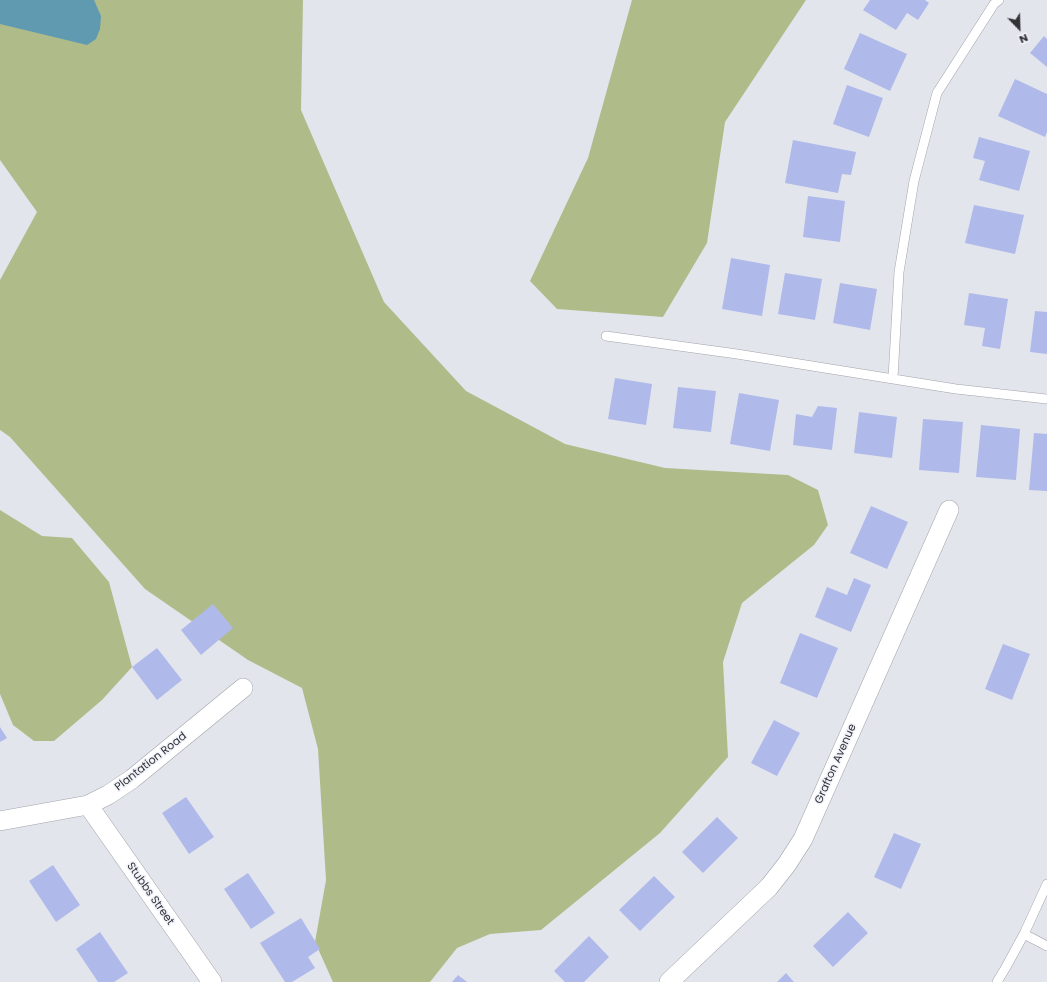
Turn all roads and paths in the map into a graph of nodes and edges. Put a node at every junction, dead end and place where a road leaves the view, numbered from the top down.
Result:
1 (999, 0) edge
2 (606, 336) dead end
3 (893, 378) junction
4 (1047, 399) edge
5 (949, 510) dead end
6 (243, 688) dead end
7 (88, 805) junction
8 (0, 821) edge
9 (1047, 884) edge
10 (1024, 934) junction
11 (1047, 946) edge
12 (212, 982) edge
13 (669, 982) edge
14 (997, 982) edge

1 - 3 lane
2 - 3 lane
3 - 4 lane
5 - 13 street, Grafton Avenue
6 - 7 street, Plantation Road
7 - 8 street, Plantation Road
7 - 12 street, Stubbs Street
9 - 10 lane
10 - 11 lane
10 - 14 lane

